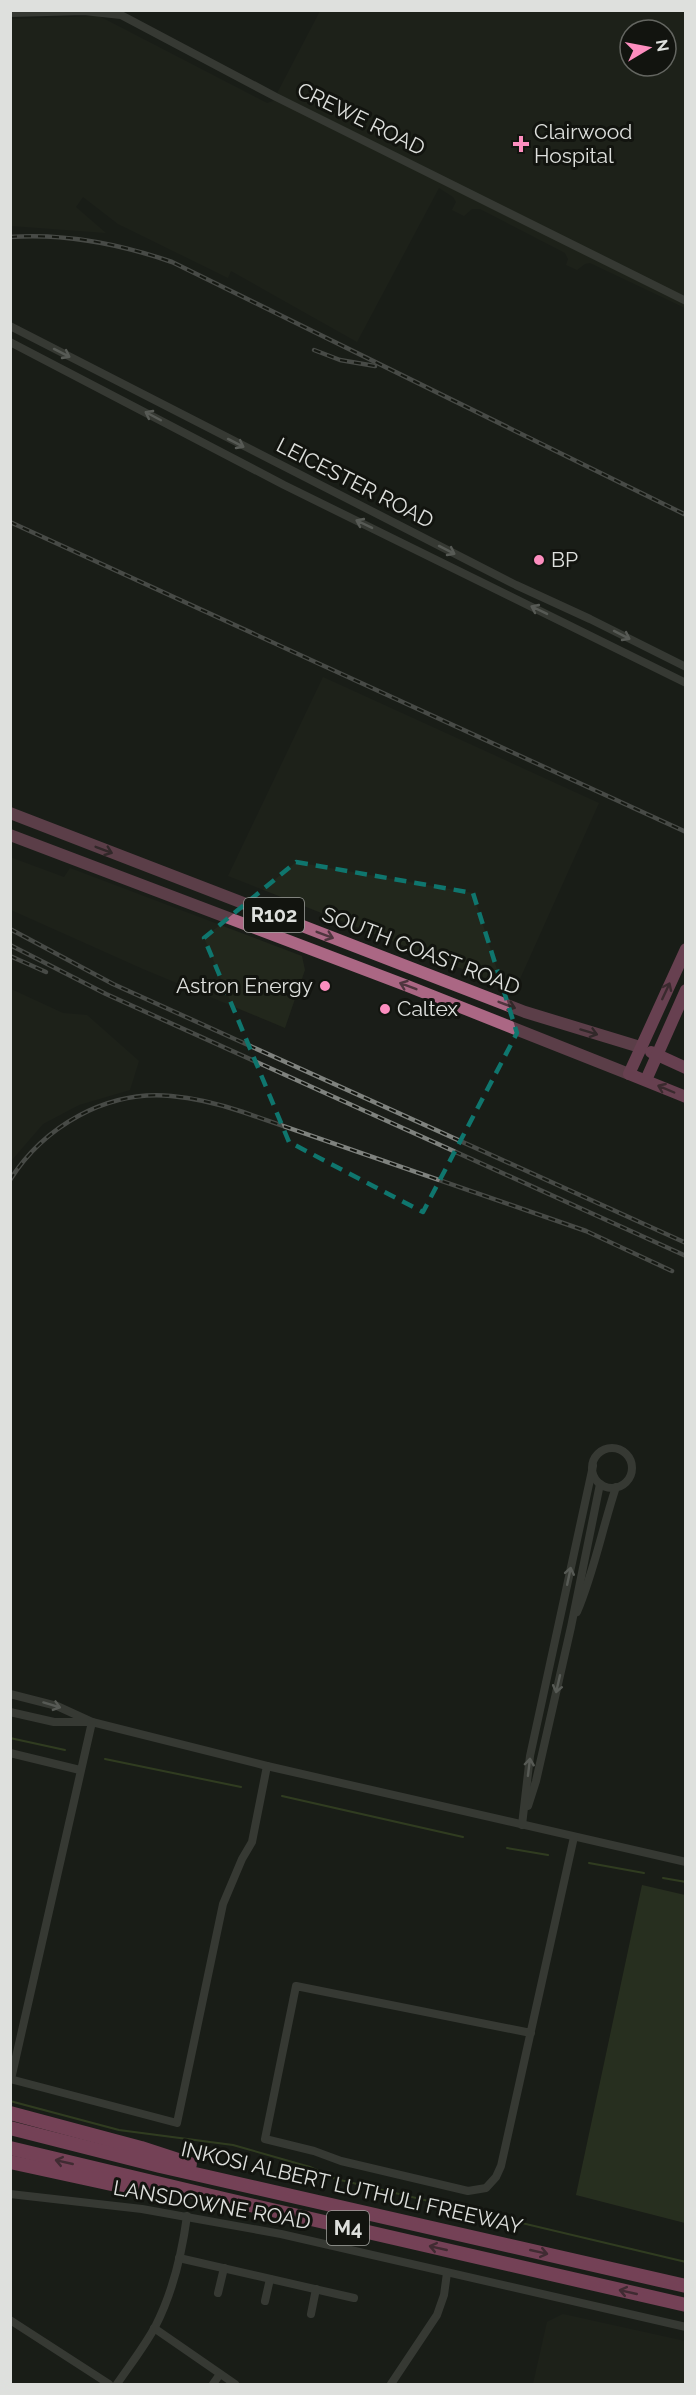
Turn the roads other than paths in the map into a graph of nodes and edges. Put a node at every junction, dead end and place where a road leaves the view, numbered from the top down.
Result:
1 (10, 13) edge
2 (686, 301) edge
3 (10, 326) edge
4 (10, 342) edge
5 (95, 370) junction
6 (88, 382) junction
7 (686, 667) edge
8 (686, 683) edge
9 (10, 813) edge
10 (10, 835) edge
11 (82, 841) junction
12 (74, 859) junction
13 (185, 881) junction
14 (225, 896) junction
15 (180, 899) junction
16 (219, 914) junction
17 (291, 922) junction
18 (285, 939) junction
19 (686, 949) edge
20 (392, 961) junction
21 (383, 976) junction
22 (686, 990) edge
23 (557, 1022) junction
24 (550, 1042) junction
25 (640, 1047) junction
26 (657, 1055) junction
27 (686, 1068) edge
28 (629, 1074) junction
29 (646, 1080) junction
30 (686, 1097) edge
31 (593, 1466) junction
32 (600, 1484) junction
33 (616, 1487) junction
34 (571, 1627) junction
35 (10, 1694) edge
36 (10, 1712) edge
37 (92, 1722) junction
38 (10, 1753) edge
39 (267, 1766) junction
40 (80, 1770) junction
41 (522, 1825) junction
42 (574, 1837) junction
43 (686, 1862) edge
44 (531, 2032) junction
45 (11, 2079) edge
46 (10, 2113) edge
47 (10, 2128) edge
48 (10, 2148) edge
49 (10, 2162) edge
50 (265, 2189) junction
51 (10, 2194) edge
52 (224, 2199) junction
53 (187, 2216) junction
54 (179, 2258) junction
55 (224, 2268) junction
56 (447, 2273) junction
57 (270, 2279) junction
58 (686, 2286) edge
59 (316, 2289) junction
60 (218, 2293) dead end
61 (354, 2298) dead end
62 (265, 2301) dead end
63 (686, 2305) edge
64 (311, 2314) dead end
65 (10, 2320) edge
66 (686, 2327) edge
67 (154, 2328) junction
68 (220, 2374) junction
69 (109, 2385) edge
70 (117, 2385) edge
71 (213, 2385) edge
72 (235, 2385) edge
73 (391, 2385) edge

1 - 2 street, CREWE ROAD
3 -> 5 street, LEICESTER ROAD
4 - 6 street, LEICESTER ROAD
5 - 6 street
5 -> 7 street, LEICESTER ROAD
8 -> 6 street, LEICESTER ROAD
9 - 11 main road, SOUTH COAST ROAD / R102
10 - 12 main road, SOUTH COAST ROAD / R102
11 - 12 main road
11 -> 13 main road, SOUTH COAST ROAD / R102
12 - 15 main road, SOUTH COAST ROAD / R102
13 - 14 main road, SOUTH COAST ROAD / R102
13 - 15 main road
14 - 16 main road
14 - 17 main road, SOUTH COAST ROAD / R102
15 - 16 main road, SOUTH COAST ROAD / R102
16 - 18 main road, SOUTH COAST ROAD / R102
17 - 18 main road
17 -> 20 main road, SOUTH COAST ROAD / R102
18 - 21 main road, SOUTH COAST ROAD / R102
25 -> 19 highway
20 - 21 main road
20 -> 23 main road, SOUTH COAST ROAD / R102
24 -> 21 main road, SOUTH COAST ROAD / R102
22 - 26 highway
23 - 24 main road
23 -> 25 main road, SOUTH COAST ROAD / R102
24 - 28 main road, SOUTH COAST ROAD / R102
25 - 26 highway, SOUTH COAST ROAD / R102
25 - 28 highway
26 - 27 highway, SOUTH COAST ROAD / R102
26 - 29 highway
28 - 29 highway, SOUTH COAST ROAD / R102
30 -> 29 highway, SOUTH COAST ROAD / R102
31 - 32 street
31 - 33 street
41 -> 31 street
32 - 33 street
32 - 34 street
33 - 34 street
34 -> 41 street
35 -> 37 street
36 - 37 street
37 - 39 street
37 - 40 street
38 - 40 street
39 - 41 street
39 - 45 street
40 - 45 street
41 - 42 street
42 - 43 street
42 - 44 street
44 - 44 street
46 - 50 highway
47 - 50 highway, INKOSI ALBERT LUTHULI FREEWAY / M4
52 -> 48 highway, INKOSI ALBERT LUTHULI FREEWAY / M4
49 - 52 highway
50 -> 58 highway, INKOSI ALBERT LUTHULI FREEWAY / M4
51 - 53 street, LANSDOWNE ROAD
63 -> 52 highway, INKOSI ALBERT LUTHULI FREEWAY / M4
53 - 54 street
53 - 56 street, LANSDOWNE ROAD
54 - 55 street
54 - 67 street
55 - 57 street
55 - 60 street
56 - 66 street, LANSDOWNE ROAD
56 - 73 street
57 - 59 street
57 - 62 street
59 - 61 street
59 - 64 street
65 - 69 street
67 - 68 street
67 - 70 street
68 - 71 street
68 - 72 street

